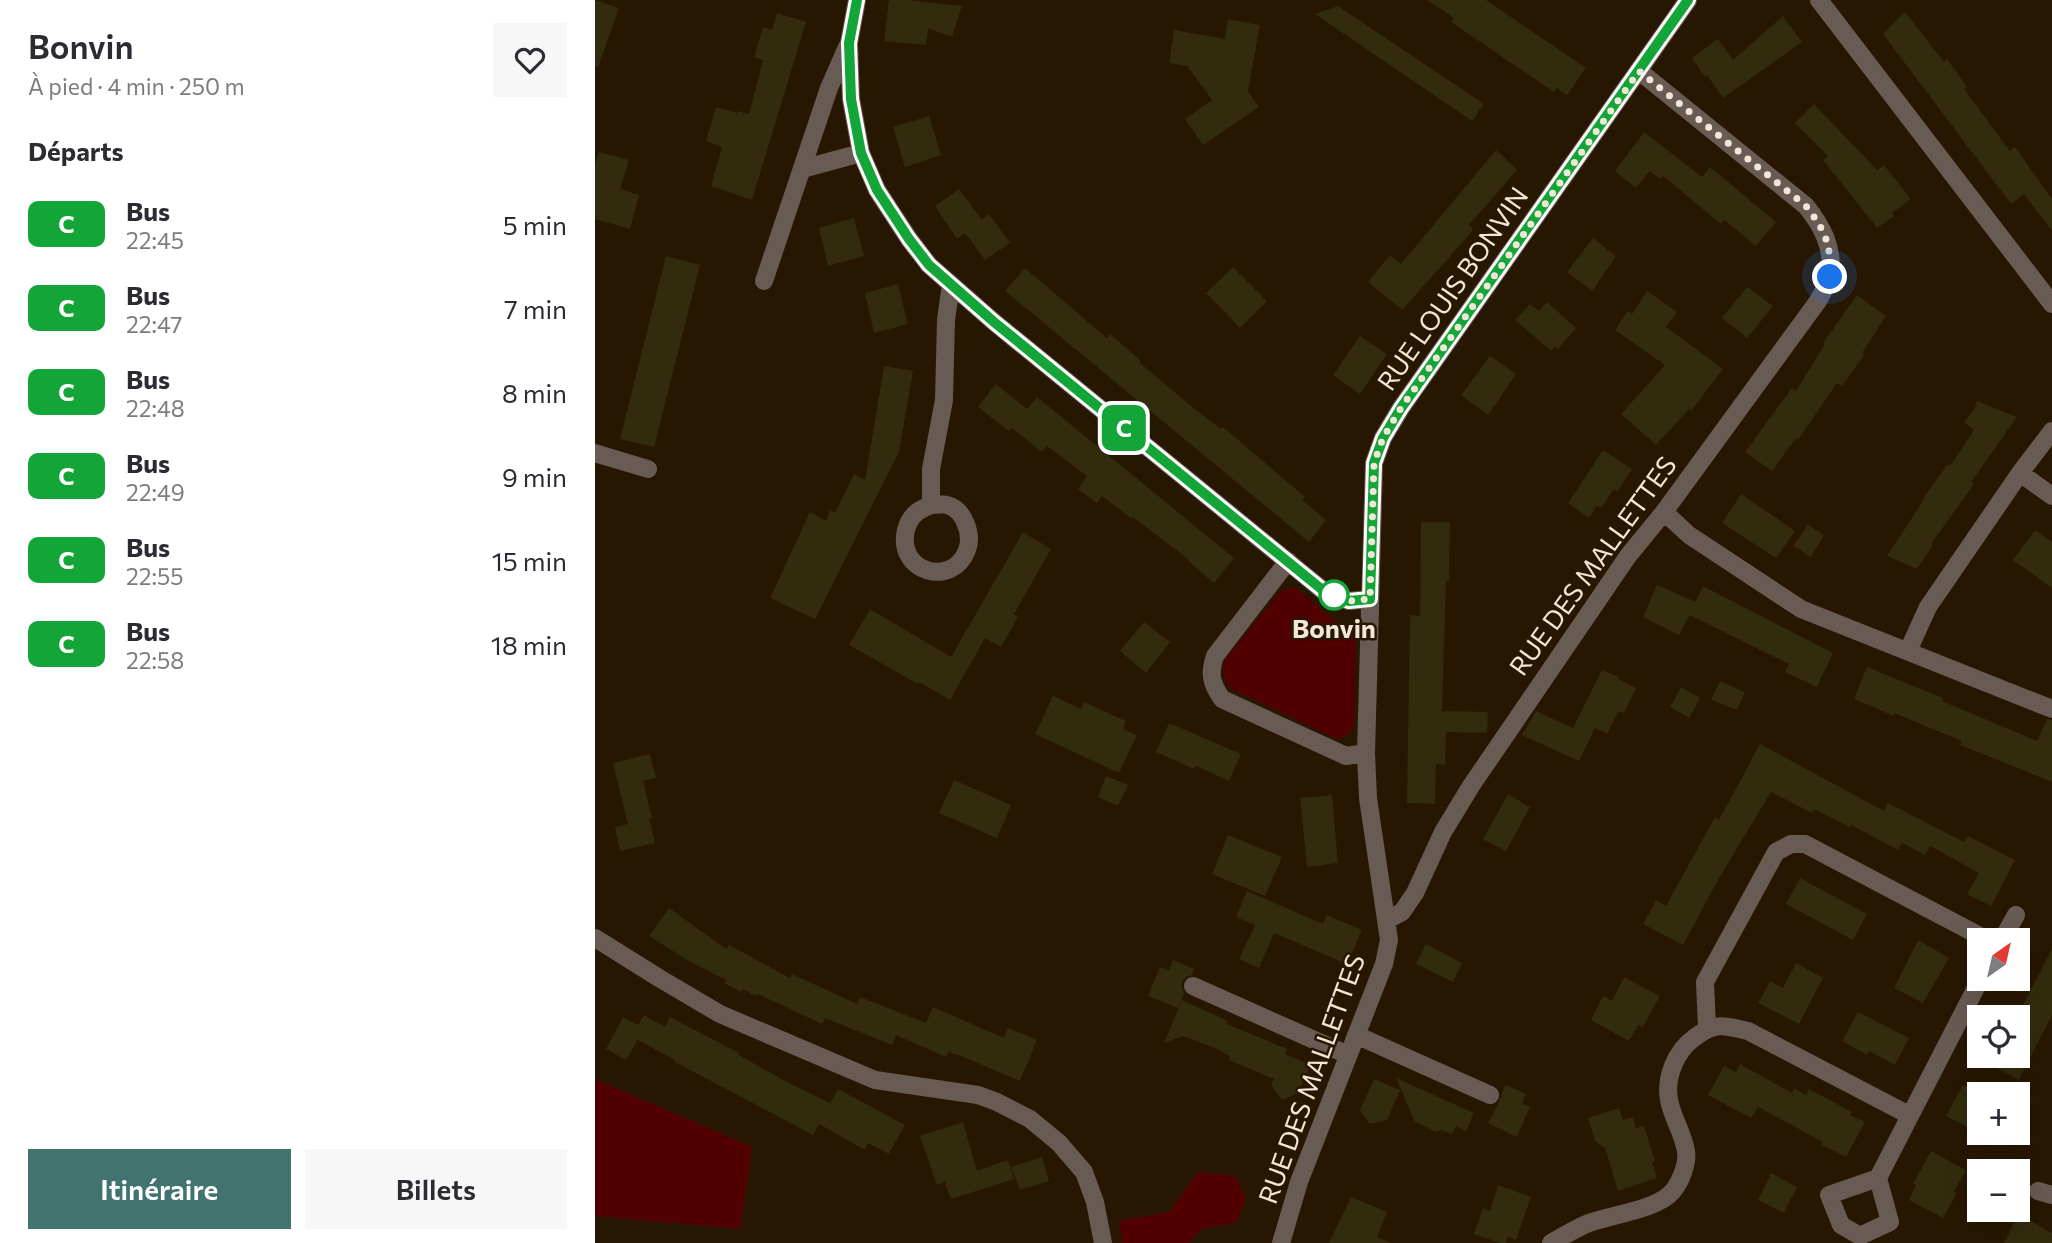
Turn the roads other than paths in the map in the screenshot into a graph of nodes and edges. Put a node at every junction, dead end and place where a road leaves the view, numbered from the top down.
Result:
1 (857, 0) edge
2 (1688, 0) edge
3 (1819, 0) edge
4 (849, 43) junction
5 (1639, 71) junction
6 (861, 153) junction
7 (802, 169) junction
8 (764, 281) dead end
9 (951, 284) junction
10 (2052, 304) edge
11 (2052, 431) edge
12 (595, 453) edge
13 (648, 469) dead end
14 (2020, 473) junction
15 (2052, 496) edge
16 (931, 505) dead end
17 (1664, 512) junction
18 (1288, 561) junction
19 (1370, 599) junction
20 (1908, 651) junction
21 (2052, 709) edge
22 (1366, 753) junction
23 (2016, 915) dead end
24 (1387, 920) junction
25 (1967, 928) edge
26 (2009, 928) edge
27 (595, 938) edge
28 (1193, 986) dead end
29 (1974, 991) edge
30 (1707, 1028) junction
31 (1356, 1035) junction
32 (1348, 1055) junction
33 (1490, 1095) dead end
34 (1909, 1115) junction
35 (1878, 1178) dead end
36 (1103, 1243) edge
37 (1281, 1243) edge
38 (1551, 1243) edge

1 - 4 street
2 - 5 street
3 - 10 street
4 - 6 street
4 - 7 street
5 - 17 street, RUE DES MALLETTES
5 - 19 street, RUE LOUIS BONVIN
6 - 7 street
6 - 9 street
7 - 8 street
9 - 16 street
9 - 18 street
11 - 14 street
12 - 13 street
14 - 15 street
14 - 20 street
17 - 20 street
17 - 24 street, RUE DES MALLETTES
18 - 19 street
18 - 22 street
19 - 22 street, RUE LOUIS BONVIN
20 - 21 street
22 - 24 street, RUE LOUIS BONVIN
23 - 26 street
24 - 31 street, RUE DES MALLETTES
25 - 30 street
27 - 36 street
28 - 32 street
29 - 34 street
30 - 34 street
30 - 38 street
31 - 32 street, RUE DES MALLETTES
31 - 33 street
32 - 37 street, RUE DES MALLETTES
34 - 35 street

